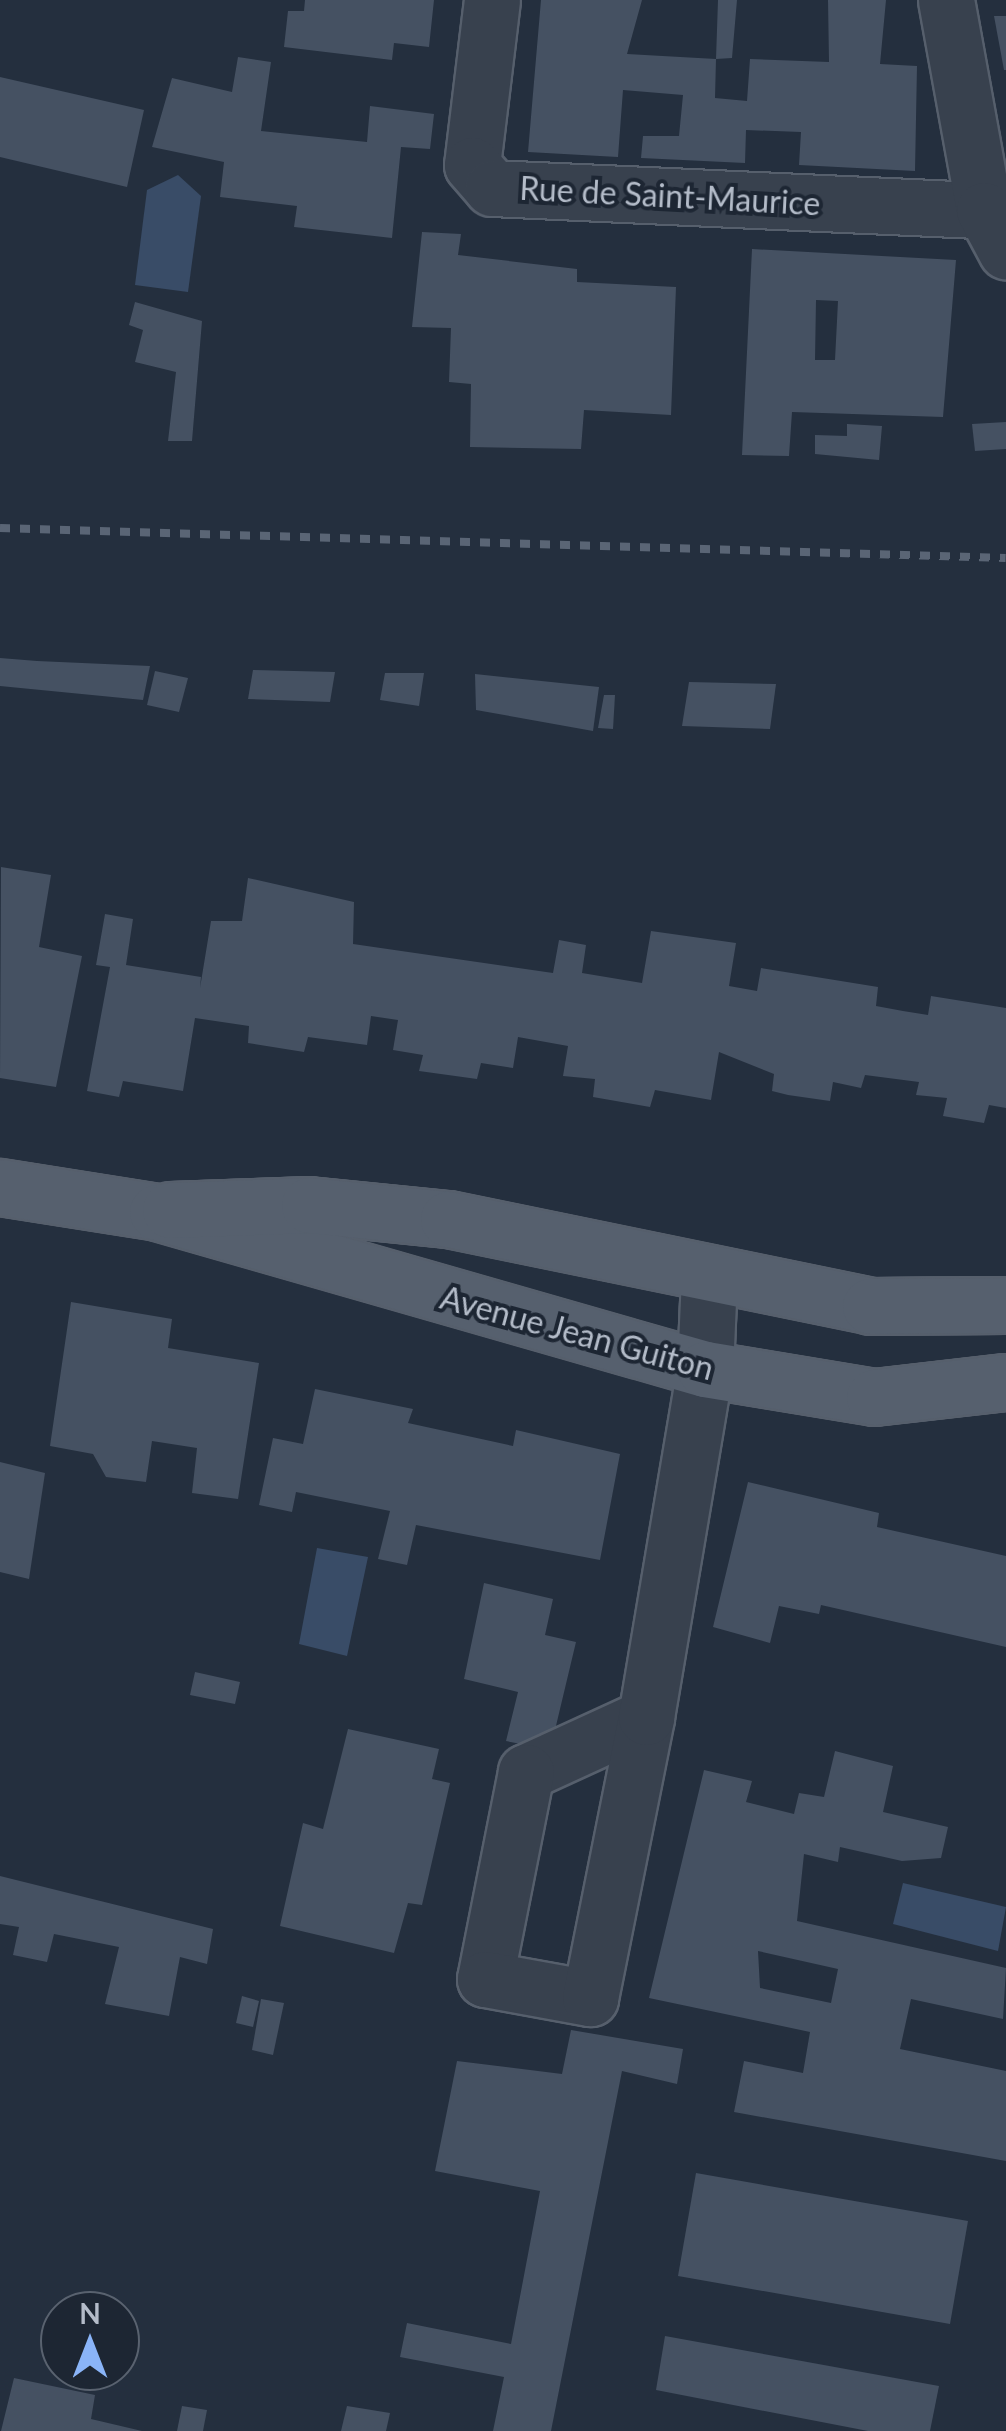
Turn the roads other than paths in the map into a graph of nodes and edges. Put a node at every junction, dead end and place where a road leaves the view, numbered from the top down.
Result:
1 (492, 0) edge
2 (946, 0) edge
3 (995, 230) edge
4 (0, 1187) edge
5 (157, 1212) junction
6 (709, 1278) junction
7 (1006, 1305) edge
8 (704, 1369) junction
9 (1006, 1382) edge
10 (646, 1717) junction

1 - 3 street, Rue de Saint-Maurice
2 - 3 street
4 - 5 main road, Avenue Jean Guiton
5 - 6 main road, Avenue Jean Guiton
5 - 8 main road, Avenue Jean Guiton
6 - 7 main road, Avenue Jean Guiton
6 - 8 street
8 - 9 main road, Avenue Jean Guiton
8 - 10 street
10 - 10 street

